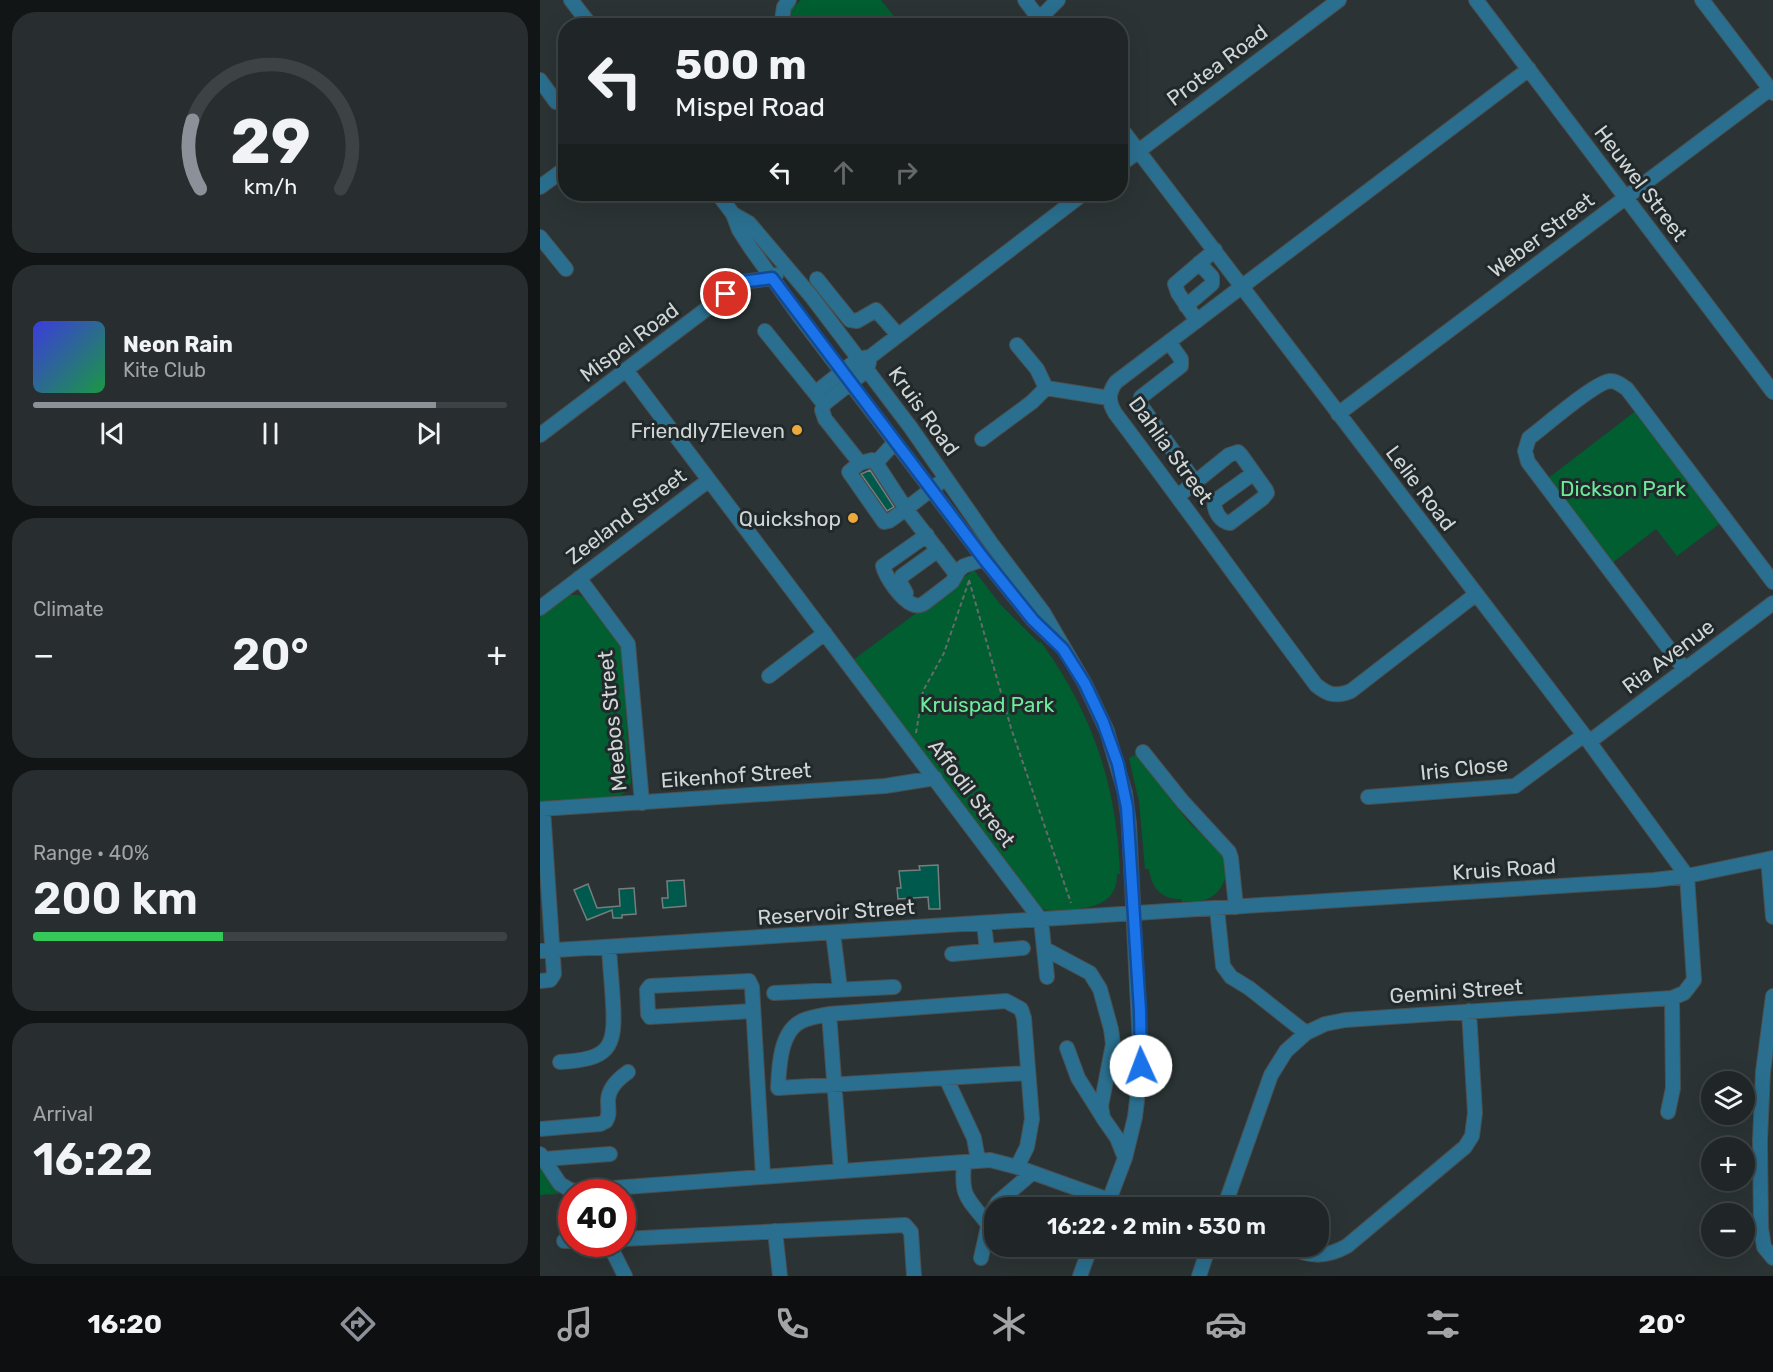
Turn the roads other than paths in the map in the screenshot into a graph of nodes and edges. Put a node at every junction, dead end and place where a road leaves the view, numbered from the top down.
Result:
1 (571, 0) edge
2 (789, 0) edge
3 (1025, 0) edge
4 (1059, 0) edge
5 (1339, 0) edge
6 (1476, 0) edge
7 (1702, 0) edge
8 (585, 18) edge
9 (783, 18) edge
10 (1035, 18) edge
11 (1043, 18) edge
12 (1529, 69) junction
13 (540, 80) edge
14 (1771, 91) edge
15 (556, 102) dead end
16 (1128, 137) edge
17 (1139, 151) junction
18 (1128, 159) edge
19 (558, 174) edge
20 (540, 187) edge
21 (1626, 197) junction
22 (723, 201) edge
23 (1074, 201) edge
24 (733, 214) junction
25 (540, 237) edge
26 (750, 247) junction
27 (1215, 250) junction
28 (1199, 263) junction
29 (788, 268) junction
30 (566, 270) dead end
31 (772, 278) junction
32 (817, 279) dead end
33 (742, 282) junction
34 (1242, 287) junction
35 (1186, 306) junction
36 (1197, 321) junction
37 (765, 332) dead end
38 (898, 336) junction
39 (1169, 342) junction
40 (1017, 345) dead end
41 (865, 362) junction
42 (626, 370) junction
43 (842, 371) junction
44 (851, 382) junction
45 (1046, 388) junction
46 (1773, 392) edge
47 (819, 398) junction
48 (1109, 398) junction
49 (1338, 414) junction
50 (540, 435) edge
51 (982, 439) dead end
52 (895, 442) junction
53 (861, 463) junction
54 (876, 463) junction
55 (1254, 473) dead end
56 (947, 478) junction
57 (709, 480) junction
58 (1195, 482) junction
59 (931, 489) junction
60 (1178, 496) junction
61 (906, 509) junction
62 (927, 535) junction
63 (974, 544) junction
64 (938, 550) junction
65 (984, 559) junction
66 (956, 568) junction
67 (579, 578) junction
68 (1773, 582) edge
69 (1475, 595) junction
70 (1773, 603) edge
71 (913, 605) junction
72 (540, 608) edge
73 (825, 633) junction
74 (1063, 649) junction
75 (1685, 670) junction
76 (769, 676) dead end
77 (1586, 739) junction
78 (1143, 752) dead end
79 (934, 778) junction
80 (1368, 796) dead end
81 (642, 803) junction
82 (541, 809) edge
83 (1770, 858) edge
84 (1687, 876) junction
85 (1236, 907) junction
86 (1217, 909) junction
87 (1134, 914) junction
88 (1773, 917) edge
89 (1041, 920) junction
90 (984, 923) junction
91 (833, 933) junction
92 (609, 947) junction
93 (1023, 948) dead end
94 (1045, 949) junction
95 (546, 951) edge
96 (987, 951) junction
97 (952, 954) dead end
98 (1047, 977) dead end
99 (540, 981) edge
100 (894, 987) dead end
101 (840, 989) junction
102 (774, 993) dead end
103 (1773, 996) edge
104 (1672, 998) junction
105 (753, 1011) junction
106 (1469, 1011) junction
107 (830, 1014) junction
108 (1306, 1033) junction
109 (1067, 1048) dead end
110 (560, 1062) dead end
111 (628, 1072) dead end
112 (1028, 1073) junction
113 (946, 1078) junction
114 (835, 1086) junction
115 (778, 1088) junction
116 (758, 1090) junction
117 (1668, 1112) dead end
118 (1103, 1118) junction
119 (540, 1129) edge
120 (610, 1154) dead end
121 (542, 1156) edge
122 (1125, 1158) junction
123 (971, 1161) junction
124 (1017, 1167) junction
125 (842, 1171) junction
126 (1031, 1174) junction
127 (764, 1176) junction
128 (1004, 1197) edge
129 (1090, 1197) edge
130 (1111, 1197) edge
131 (1228, 1197) edge
132 (984, 1219) edge
133 (775, 1231) junction
134 (636, 1238) edge
135 (984, 1240) edge
136 (1329, 1253) edge
137 (616, 1257) edge
138 (1087, 1257) edge
139 (1205, 1257) edge
140 (981, 1258) dead end
141 (1773, 1258) edge
142 (625, 1276) edge
143 (780, 1276) edge
144 (914, 1276) edge
145 (1080, 1276) edge
146 (1199, 1276) edge

1 - 8 street
2 - 9 street
3 - 10 street
4 - 11 street
5 - 17 street, Protea Road
6 - 12 street, Heuwel Street
7 - 14 street
12 - 21 street, Heuwel Street
12 - 34 street, Dahlia Street
13 - 15 street
14 - 21 street, Weber Street
16 - 17 street, Lelie Road
17 - 18 street, Protea Road
17 - 27 street, Lelie Road
19 - 20 street
21 - 46 street, Heuwel Street
21 - 49 street, Weber Street
22 - 24 street, Kruis Road
23 - 38 street
24 - 26 street, Kruis Road
24 - 29 street, Kruis Road
25 - 30 street
26 - 31 street, Kruis Road
26 - 33 street
27 - 28 street
27 - 34 street, Lelie Road
28 - 35 street
28 - 35 street
29 - 31 street, Mispel Road
29 - 41 street, Kruis Road
31 - 33 street, Mispel Road
31 - 43 street, Kruis Road
32 - 38 street
33 - 42 street, Mispel Road
34 - 36 street, Dahlia Street
34 - 49 street, Lelie Road
35 - 36 street
36 - 39 street, Dahlia Street
37 - 47 street
38 - 41 street
39 - 48 street, Dahlia Street
39 - 58 street
40 - 45 street
41 - 43 street
41 - 44 street
41 - 56 street, Kruis Road
42 - 50 street, Mispel Road
42 - 57 street, Affodil Street
43 - 44 street, Kruis Road
43 - 47 street
44 - 47 street
44 - 52 street, Kruis Road
45 - 48 street
45 - 51 street
47 - 53 street
48 - 60 street, Dahlia Street
49 - 69 street, Lelie Road
52 - 54 street
52 - 59 street, Kruis Road
53 - 54 street
53 - 61 street
54 - 61 street
55 - 58 street
56 - 59 street
56 - 74 street, Kruis Road
57 - 67 street, Zeeland Street
57 - 73 street, Affodil Street
58 - 60 street
59 - 61 street
59 - 63 street, Kruis Road
60 - 69 street, Dahlia Street
61 - 62 street
62 - 64 street
62 - 71 street
63 - 65 street, Kruis Road
63 - 66 street
64 - 66 street
64 - 71 street
65 - 66 street
65 - 74 street, Kruis Road
66 - 71 street
67 - 72 street, Zeeland Street
67 - 81 street, Meebos Street
68 - 75 street
69 - 77 street, Lelie Road
70 - 75 street, Ria Avenue
73 - 76 street
73 - 79 street, Affodil Street
74 - 87 street, Kruis Road
75 - 77 street, Ria Avenue
77 - 80 street, Iris Close
77 - 84 street, Lelie Road
78 - 85 street
79 - 81 street, Eikenhof Street
79 - 89 street, Affodil Street
81 - 82 street, Eikenhof Street
82 - 95 street
83 - 84 street, Kruis Road
83 - 88 street
84 - 85 street, Kruis Road
84 - 104 street
85 - 86 street, Kruis Road
86 - 87 street, Kruis Road
86 - 108 street
87 - 89 street, Reservoir Street
87 - 122 street, Kruis Road
89 - 90 street, Reservoir Street
89 - 94 street
90 - 91 street, Reservoir Street
90 - 96 street
91 - 92 street, Reservoir Street
91 - 101 street
92 - 95 street, Reservoir Street
92 - 110 street
93 - 96 street
94 - 98 street
94 - 118 street
95 - 99 street
96 - 97 street
100 - 101 street
101 - 102 street
103 - 141 street
104 - 106 street, Gemini Street
104 - 117 street
105 - 105 street
105 - 116 street
106 - 108 street, Gemini Street
106 - 136 street
107 - 112 street
107 - 114 street
107 - 115 street
108 - 131 street, Gemini Street
109 - 118 street
111 - 119 street
112 - 113 street
112 - 124 street
113 - 114 street
113 - 123 street
114 - 115 street
114 - 125 street
115 - 116 street
116 - 127 street
118 - 122 street
120 - 121 street
121 - 127 street
122 - 130 street, Kruis Road
123 - 124 street
123 - 125 street
123 - 132 street
124 - 126 street
125 - 127 street
126 - 128 street
126 - 129 street
133 - 134 street
133 - 143 street
133 - 144 street
135 - 140 street
137 - 142 street
138 - 145 street
139 - 146 street

